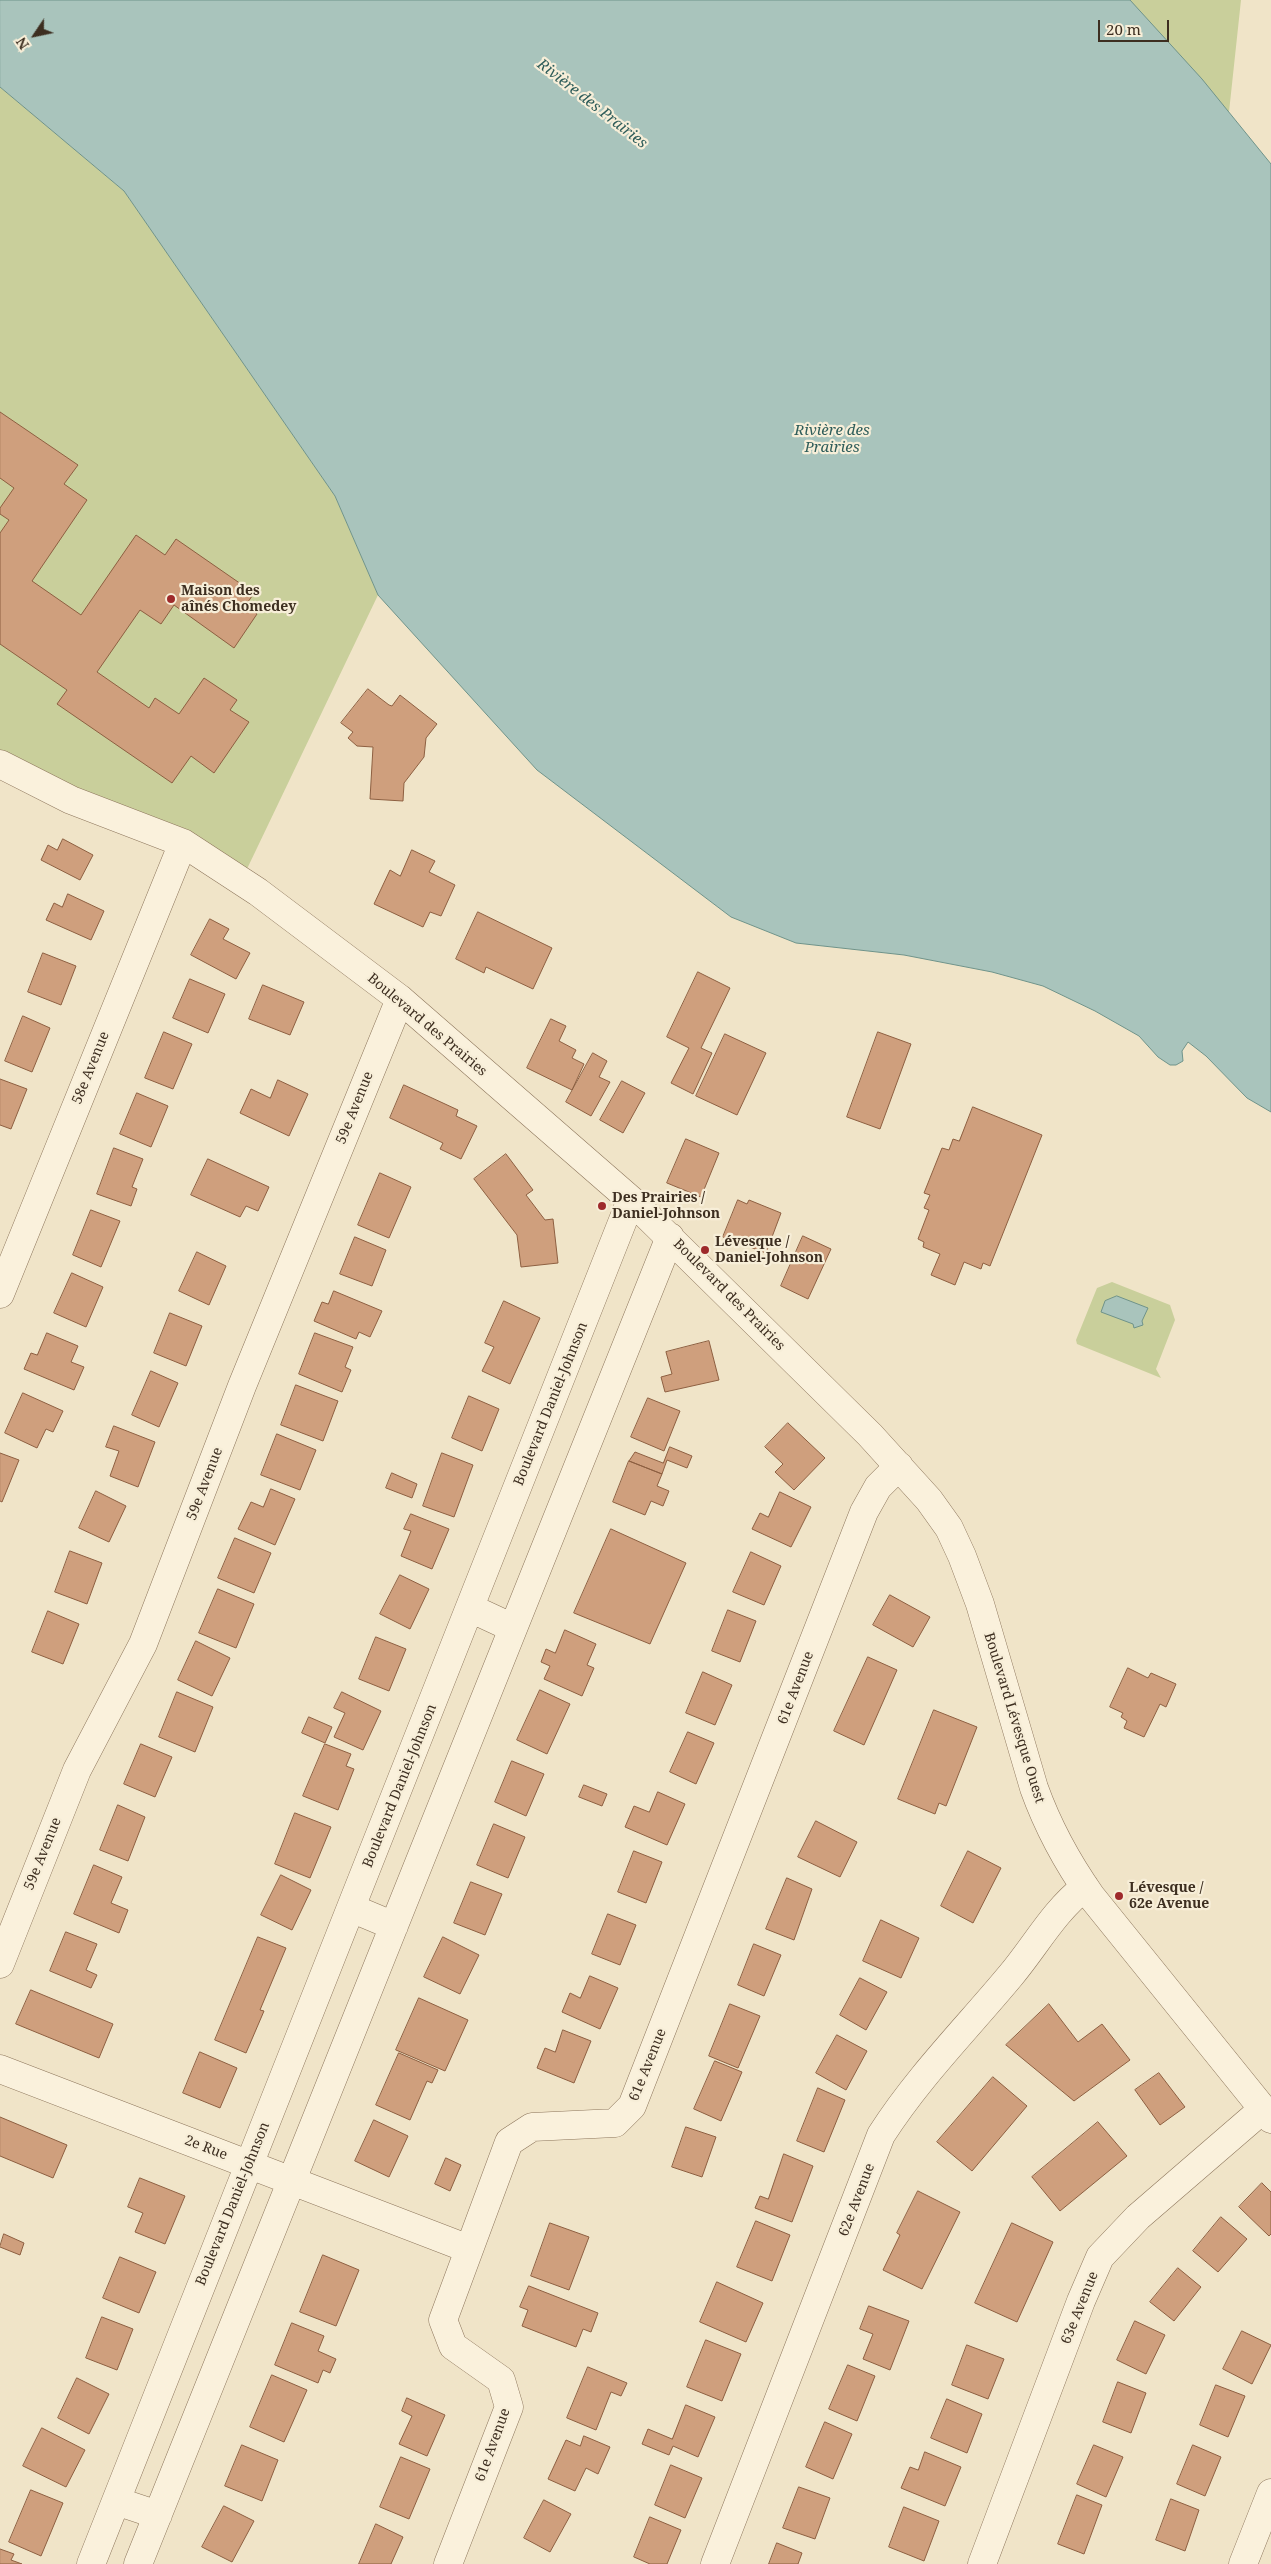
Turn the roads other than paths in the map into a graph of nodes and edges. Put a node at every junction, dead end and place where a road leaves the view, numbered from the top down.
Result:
1 (0, 764) edge
2 (184, 843) junction
3 (400, 998) junction
4 (631, 1200) junction
5 (670, 1237) junction
6 (0, 1294) edge
7 (799, 1365) joint
8 (899, 1466) junction
9 (470, 1608) junction
10 (513, 1628) junction
11 (1085, 1887) junction
12 (351, 1908) junction
13 (394, 1926) junction
14 (0, 1964) edge
15 (0, 2069) edge
16 (1267, 2114) edge
17 (249, 2165) junction
18 (292, 2181) junction
19 (469, 2250) junction
20 (1271, 2492) edge
21 (116, 2501) junction
22 (158, 2515) junction
23 (91, 2564) edge
24 (138, 2564) edge
25 (448, 2564) edge
26 (715, 2564) edge
27 (982, 2564) edge
28 (1242, 2564) edge

1 - 2 street, Boulevard des Prairies
2 - 3 street, Boulevard des Prairies
2 - 6 street, 58e Avenue
3 - 4 street, Boulevard des Prairies
3 - 14 street, 59e Avenue
4 - 5 street, Boulevard des Prairies
4 - 9 street, Boulevard Daniel-Johnson
5 - 7 street, Boulevard des Prairies
5 - 10 street
7 - 8 street, Boulevard Lévesque Ouest
8 - 11 street, Boulevard Lévesque Ouest
8 - 19 street, 61e Avenue
9 - 10 street
9 - 12 street, Boulevard Daniel-Johnson
10 - 13 street
11 - 16 street, Boulevard Lévesque Ouest
11 - 26 street, 62e Avenue
12 - 13 street
12 - 17 street, Boulevard Daniel-Johnson
13 - 18 street
15 - 17 street, 2e Rue
16 - 27 street, 63e Avenue
17 - 18 street, 2e Rue
17 - 21 street, Boulevard Daniel-Johnson
18 - 19 street, 2e Rue
18 - 22 street
19 - 25 street, 61e Avenue
20 - 28 street
21 - 22 street
21 - 23 street, Boulevard Daniel-Johnson
22 - 24 street

